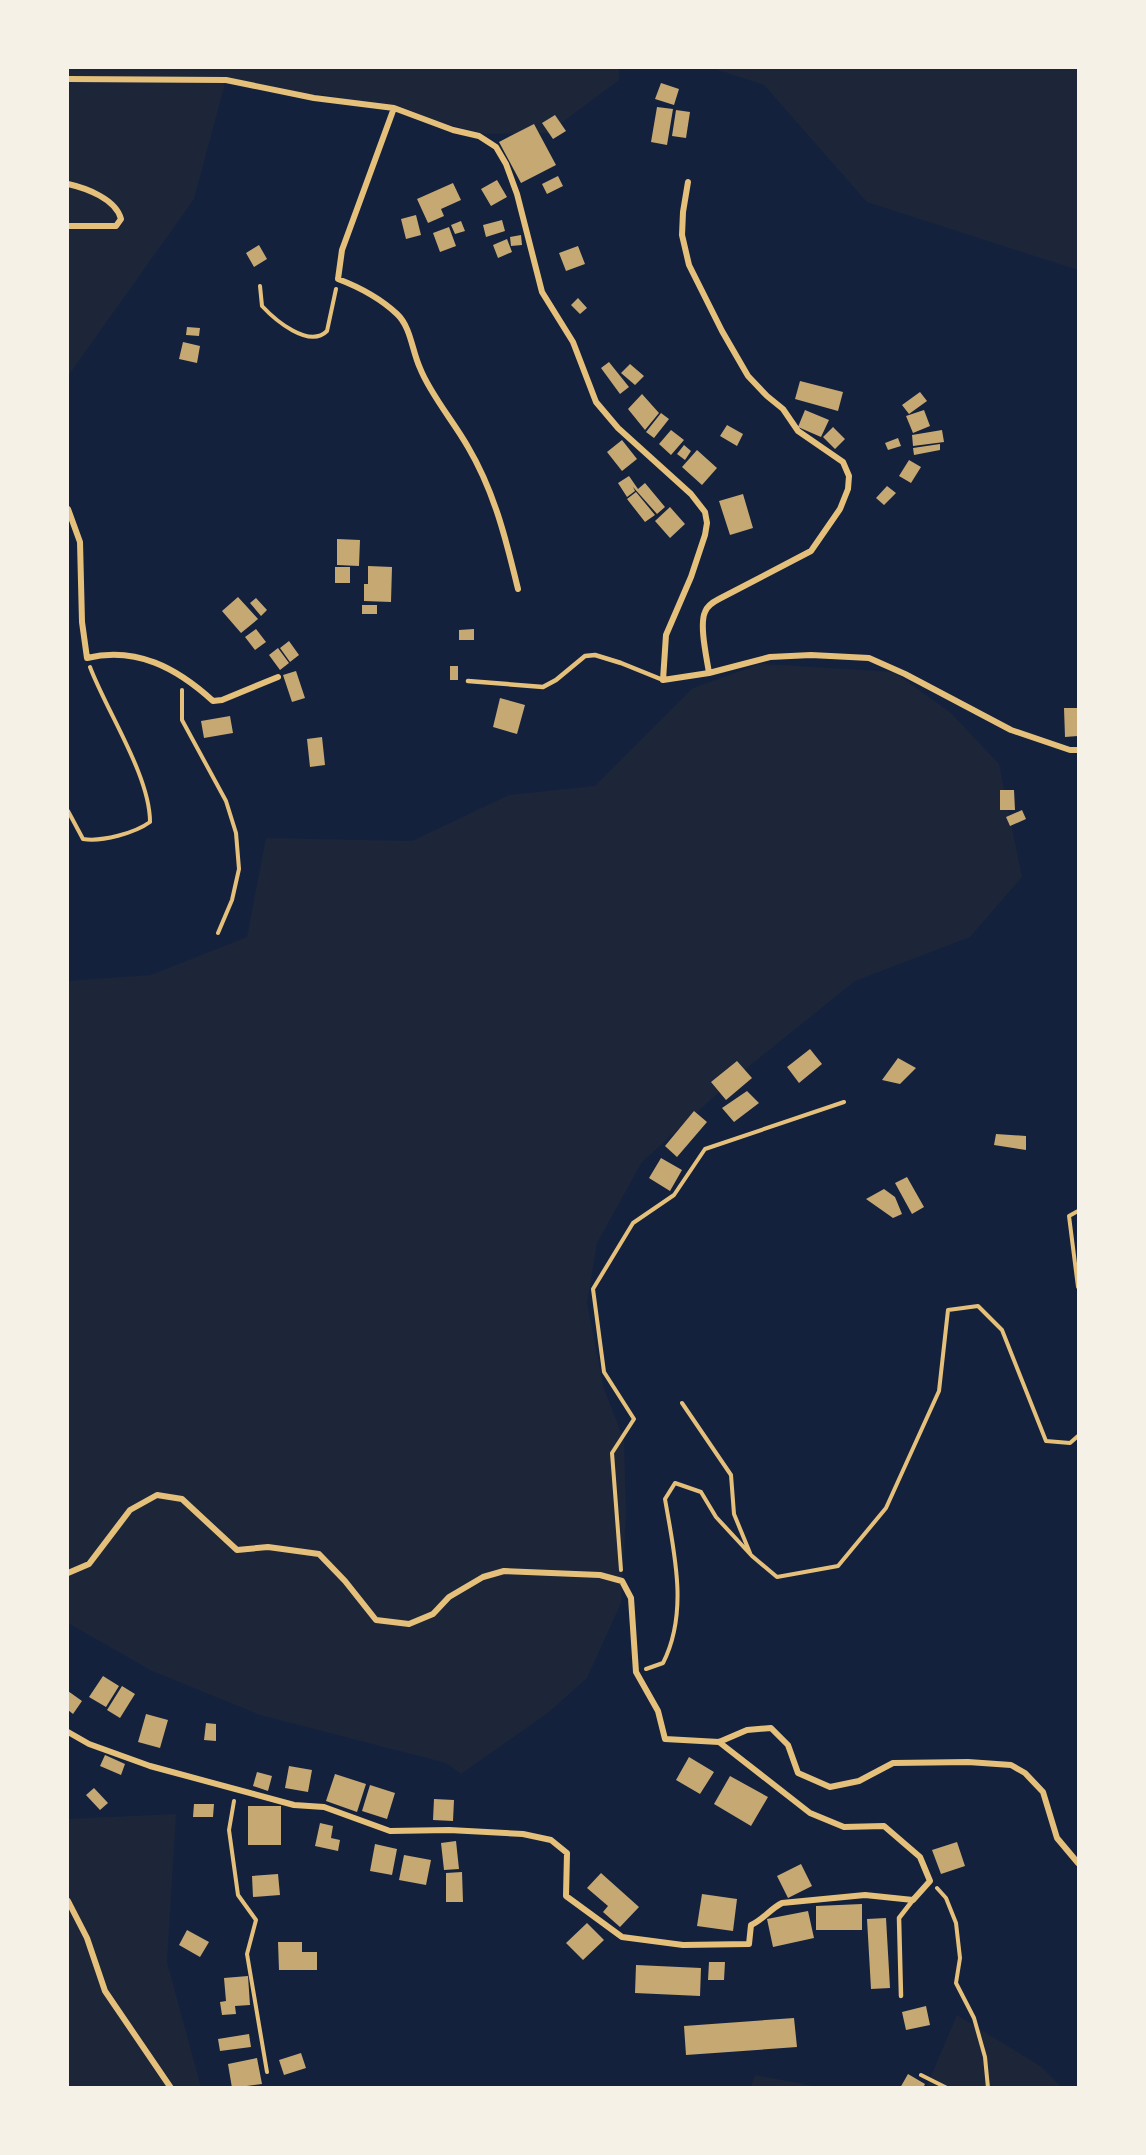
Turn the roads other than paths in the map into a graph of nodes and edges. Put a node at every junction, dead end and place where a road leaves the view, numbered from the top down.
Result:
1 (68, 79) edge
2 (394, 108) junction
3 (688, 182) dead end
4 (68, 184) edge
5 (68, 226) edge
6 (68, 509) edge
7 (518, 589) dead end
8 (709, 673) junction
9 (278, 677) dead end
10 (663, 680) junction
11 (468, 681) dead end
12 (1078, 750) edge
13 (68, 1573) edge
14 (68, 1732) edge
15 (719, 1742) junction
16 (1078, 1863) edge
17 (913, 1900) junction
18 (68, 1901) edge
19 (901, 1996) dead end
20 (171, 2088) edge

1 - 2 street
2 - 7 street
2 - 10 street
3 - 8 street
4 - 5 street
6 - 9 street
8 - 10 street
8 - 12 street
10 - 11 lane
13 - 15 street
14 - 17 street
15 - 16 street
15 - 17 street
17 - 19 lane
18 - 20 street

